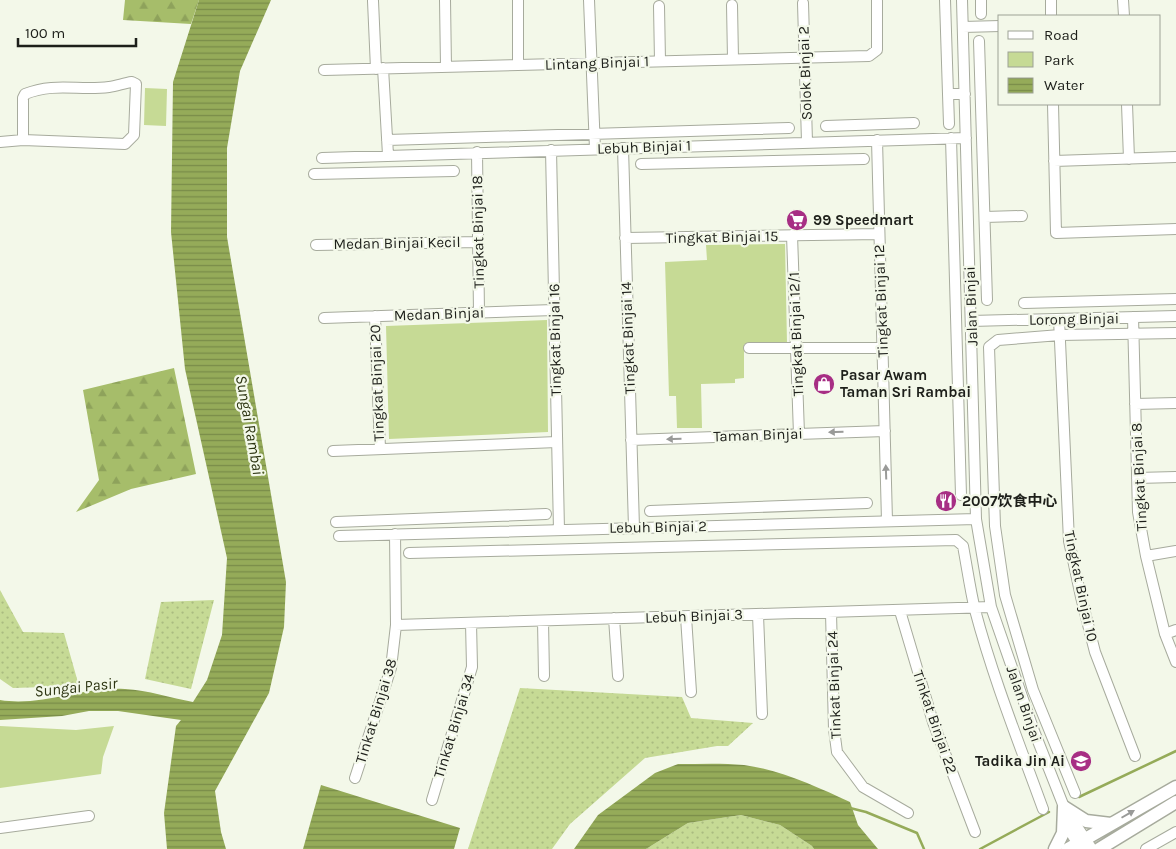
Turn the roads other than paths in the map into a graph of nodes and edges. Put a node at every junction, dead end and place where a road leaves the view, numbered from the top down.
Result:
1 (445, 0) edge
2 (518, 0) edge
3 (589, 0) edge
4 (945, 0) edge
5 (962, 0) edge
6 (981, 0) edge
7 (1051, 0) edge
8 (1123, 0) edge
9 (373, 1) dead end
10 (877, 1) edge
11 (803, 3) dead end
12 (732, 5) dead end
13 (660, 6) dead end
14 (981, 14) dead end
15 (1051, 15) edge
16 (1124, 15) edge
17 (998, 26) edge
18 (963, 27) junction
19 (979, 41) dead end
20 (805, 57) junction
21 (733, 59) junction
22 (660, 61) junction
23 (592, 63) junction
24 (518, 65) junction
25 (446, 67) junction
26 (380, 68) junction
27 (324, 70) dead end
28 (980, 77) junction
29 (964, 78) junction
30 (948, 94) junction
31 (965, 94) junction
32 (1053, 105) edge
33 (1127, 105) edge
34 (914, 123) dead end
35 (949, 124) dead end
36 (845, 125) junction
37 (826, 126) dead end
38 (789, 128) dead end
39 (595, 134) junction
40 (951, 138) junction
41 (966, 138) junction
42 (23, 140) junction
43 (386, 140) junction
44 (877, 140) junction
45 (841, 141) junction
46 (0, 142) edge
47 (807, 142) junction
48 (668, 146) junction
49 (623, 148) junction
50 (595, 149) junction
51 (551, 150) junction
52 (477, 152) junction
53 (429, 154) junction
54 (388, 155) junction
55 (1176, 157) edge
56 (322, 158) dead end
57 (836, 159) junction
58 (864, 159) dead end
59 (1129, 159) junction
60 (1054, 161) junction
61 (669, 163) junction
62 (640, 164) dead end
63 (454, 171) dead end
64 (429, 172) junction
65 (314, 174) dead end
66 (953, 202) junction
67 (968, 202) junction
68 (1022, 216) dead end
69 (985, 217) junction
70 (1176, 229) edge
71 (879, 234) junction
72 (792, 235) junction
73 (625, 238) junction
74 (478, 242) junction
75 (316, 245) dead end
76 (986, 265) junction
77 (970, 266) junction
78 (1176, 299) edge
79 (987, 300) dead end
80 (1153, 300) junction
81 (1024, 302) dead end
82 (1072, 302) junction
83 (554, 310) junction
84 (479, 313) junction
85 (375, 316) junction
86 (1176, 316) edge
87 (1132, 317) junction
88 (1154, 317) junction
89 (324, 318) dead end
90 (1060, 319) junction
91 (1072, 319) junction
92 (971, 321) junction
93 (1133, 333) junction
94 (1176, 333) edge
95 (1060, 335) junction
96 (749, 348) dead end
97 (796, 348) junction
98 (882, 348) junction
99 (973, 382) junction
100 (990, 382) junction
101 (1176, 403) edge
102 (1135, 404) junction
103 (885, 431) junction
104 (799, 434) junction
105 (631, 440) junction
106 (557, 442) junction
107 (380, 449) junction
108 (333, 451) dead end
109 (976, 472) junction
110 (961, 473) junction
111 (1176, 477) edge
112 (1137, 478) junction
113 (961, 495) dead end
114 (867, 503) dead end
115 (845, 504) junction
116 (680, 510) junction
117 (650, 511) dead end
118 (546, 514) dead end
119 (976, 519) junction
120 (887, 521) junction
121 (336, 522) dead end
122 (845, 522) junction
123 (680, 527) junction
124 (634, 528) junction
125 (559, 530) junction
126 (436, 533) junction
127 (395, 534) junction
128 (339, 536) dead end
129 (1176, 551) edge
130 (436, 552) junction
131 (409, 554) dead end
132 (1146, 556) junction
133 (1001, 568) junction
134 (984, 571) junction
135 (991, 607) junction
136 (975, 608) junction
137 (900, 611) junction
138 (831, 612) junction
139 (758, 615) junction
140 (686, 616) junction
141 (614, 618) junction
142 (543, 620) junction
143 (471, 622) junction
144 (396, 624) junction
145 (1176, 630) edge
146 (1165, 634) junction
147 (1010, 662) junction
148 (1176, 662) edge
149 (992, 668) junction
150 (544, 676) dead end
151 (618, 676) dead end
152 (690, 692) dead end
153 (762, 714) dead end
154 (1059, 752) junction
155 (1135, 756) dead end
156 (1044, 757) junction
157 (1050, 775) junction
158 (355, 778) dead end
159 (1033, 781) junction
160 (1176, 787) edge
161 (1076, 793) dead end
162 (432, 800) dead end
163 (1176, 802) edge
164 (1064, 807) junction
165 (1043, 809) dead end
166 (908, 813) dead end
167 (89, 816) dead end
168 (1111, 824) junction
169 (0, 828) edge
170 (975, 832) dead end
171 (1176, 832) edge
172 (1081, 846) edge
173 (1056, 849) edge
174 (1100, 849) edge
175 (1146, 849) edge

1 - 25 street
2 - 24 street
3 - 23 street
4 - 30 street
5 - 18 street, Jalan Binjai
6 - 14 street
7 - 15 street
8 - 16 street
9 - 26 street
10 - 20 street, Lintang Binjai 1
11 - 20 street, Solok Binjai 2
12 - 21 street
13 - 22 street
17 - 18 street
18 - 29 street, Jalan Binjai
19 - 28 street
20 - 21 street, Lintang Binjai 1
20 - 47 street, Solok Binjai 2
21 - 22 street, Lintang Binjai 1
22 - 23 street, Lintang Binjai 1
23 - 24 street, Lintang Binjai 1
23 - 39 street
24 - 25 street, Lintang Binjai 1
25 - 26 street, Lintang Binjai 1
26 - 27 street, Lintang Binjai 1
26 - 43 street
28 - 29 street
28 - 69 street
29 - 31 street, Jalan Binjai
30 - 31 street
30 - 35 street
31 - 41 street, Jalan Binjai
32 - 60 street
33 - 59 street
34 - 36 street
36 - 37 street
36 - 45 street
38 - 39 street, Lebuh Binjai 1
39 - 43 street, Lebuh Binjai 1
39 - 50 street
40 - 41 street, Lebuh Binjai 1
40 - 44 street, Lebuh Binjai 1
40 - 66 street
41 - 67 street, Jalan Binjai
42 - 42 street
42 - 46 street
43 - 54 street
44 - 45 street, Lebuh Binjai 1
44 - 71 street, Tingkat Binjai 12
45 - 47 street, Lebuh Binjai 1
45 - 57 street
47 - 48 street, Lebuh Binjai 1
48 - 49 street, Lebuh Binjai 1
48 - 61 street
49 - 50 street, Lebuh Binjai 1
49 - 73 street, Tingkat Binjai 14
50 - 51 street, Lebuh Binjai 1
51 - 52 street, Lebuh Binjai 1
51 - 83 street, Tingkat Binjai 16
52 - 53 street, Lebuh Binjai 1
52 - 74 street, Tingkat Binjai 18
53 - 54 street, Lebuh Binjai 1
53 - 64 street
54 - 56 street, Lebuh Binjai 1
55 - 59 street
57 - 58 street
57 - 61 street
59 - 60 street
60 - 70 street
61 - 62 street
63 - 64 street
64 - 65 street
66 - 67 street
66 - 110 street
67 - 77 street, Jalan Binjai
68 - 69 street
69 - 76 street
71 - 72 street, Tingkat Binjai 15
71 - 98 street, Tingkat Binjai 12
72 - 73 street, Tingkat Binjai 15
72 - 97 street, Tingkat Binjai 12/1
73 - 105 street, Tingkat Binjai 14
74 - 75 street, Medan Binjai Kecil
74 - 84 street, Tingkat Binjai 18
76 - 77 street
76 - 79 street
77 - 92 street, Jalan Binjai
78 - 80 street
80 - 82 street
80 - 88 street
81 - 82 street
82 - 91 street
83 - 84 street, Medan Binjai
83 - 106 street, Tingkat Binjai 16
84 - 85 street, Medan Binjai
85 - 89 street, Medan Binjai
85 - 107 street, Tingkat Binjai 20
86 - 88 street, Lorong Binjai
87 - 88 street, Lorong Binjai
87 - 91 street, Lorong Binjai
87 - 93 street, Tingkat Binjai 8
90 - 91 street, Lorong Binjai
90 - 92 street, Lorong Binjai
90 - 95 street, Tingkat Binjai 10
92 - 99 street, Jalan Binjai
93 - 94 street
93 - 95 street
93 - 102 street, Tingkat Binjai 8
95 - 100 street
95 - 155 street, Tingkat Binjai 10
96 - 97 street
97 - 98 street
97 - 104 street, Tingkat Binjai 12/1
98 - 103 street, Tingkat Binjai 12
99 - 100 street
99 - 109 street, Jalan Binjai
100 - 133 street
101 - 102 street
102 - 112 street, Tingkat Binjai 8
103 -> 104 street, Taman Binjai
120 -> 103 street, Tingkat Binjai 12
104 -> 105 street, Taman Binjai
105 - 124 street, Tingkat Binjai 14
106 - 107 street
106 - 125 street, Tingkat Binjai 16
107 - 108 street
109 - 110 street
109 - 119 street, Jalan Binjai
110 - 113 street
111 - 112 street
112 - 132 street, Tingkat Binjai 8
114 - 115 street
115 - 116 street
115 - 122 street
116 - 117 street
116 - 123 street
118 - 121 street
119 - 120 street, Lebuh Binjai 2
119 - 134 street, Jalan Binjai
120 - 122 street, Lebuh Binjai 2
122 - 123 street, Lebuh Binjai 2
123 - 124 street, Lebuh Binjai 2
124 - 125 street, Lebuh Binjai 2
125 - 126 street, Lebuh Binjai 2
126 - 127 street, Lebuh Binjai 2
126 - 130 street
127 - 128 street, Lebuh Binjai 2
127 - 144 street, Tinkat Binjai 38
129 - 132 street
130 - 131 street, Lebuh Binjai 2
130 - 136 street, Lebuh Binjai 2
132 - 146 street, Tingkat Binjai 8
133 - 134 street
133 - 154 street
134 - 135 street, Jalan Binjai
135 - 136 street, Lebuh Binjai 3
135 - 147 street, Jalan Binjai
136 - 137 street, Lebuh Binjai 3
136 - 149 street
137 - 138 street, Lebuh Binjai 3
137 - 170 street, Tinkat Binjai 22
138 - 139 street, Lebuh Binjai 3
138 - 166 street, Tinkat Binjai 24
139 - 140 street, Lebuh Binjai 3
139 - 153 street
140 - 141 street, Lebuh Binjai 3
140 - 152 street
141 - 142 street, Lebuh Binjai 3
141 - 151 street
142 - 143 street, Lebuh Binjai 3
142 - 150 street
143 - 144 street, Lebuh Binjai 3
143 - 162 street, Tinkat Binjai 34
144 - 158 street, Tinkat Binjai 38
145 - 146 street
146 - 148 street, Tingkat Binjai 8
147 - 149 street
147 - 156 street, Jalan Binjai
149 - 159 street
154 - 156 street
154 - 161 street
156 - 157 street, Jalan Binjai
157 - 159 street
157 - 164 street, Jalan Binjai
159 - 165 street
168 -> 160 main road
163 - 174 main road
164 - 168 main road
164 - 172 street, Jalan Binjai
164 - 173 main road
167 - 169 street
168 - 172 main road
171 - 175 street

